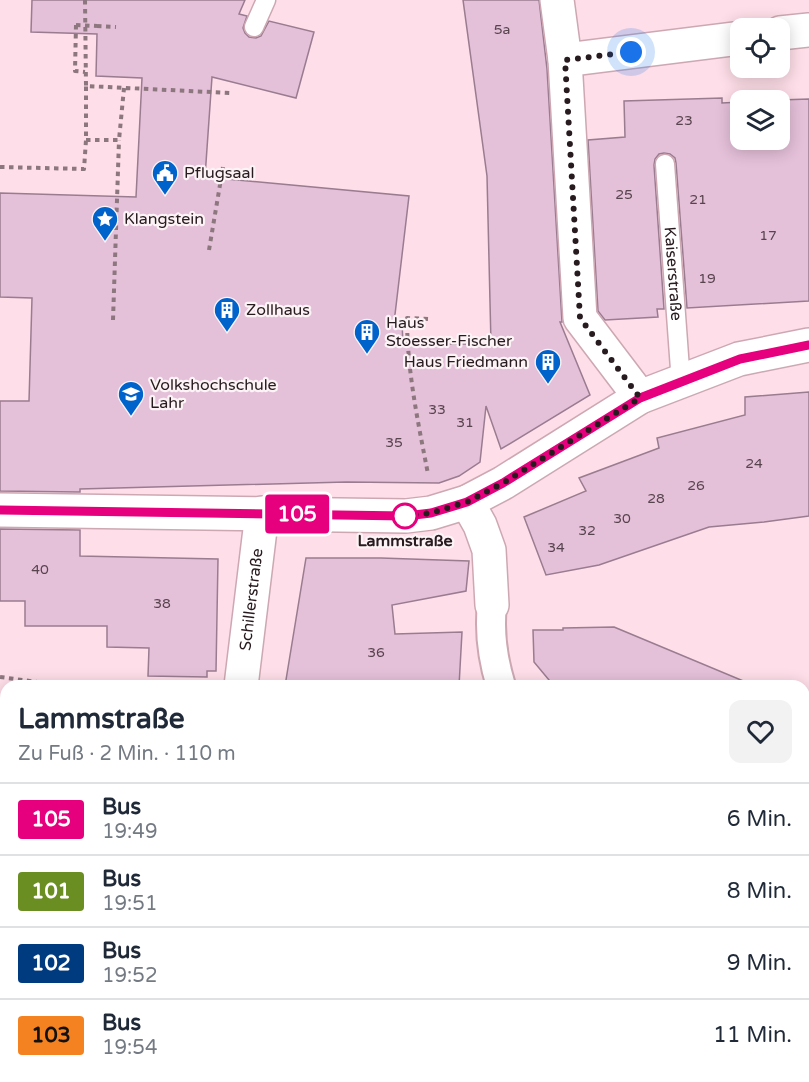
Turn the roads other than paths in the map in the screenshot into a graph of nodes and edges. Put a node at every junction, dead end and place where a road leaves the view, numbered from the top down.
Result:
1 (266, 0) edge
2 (557, 0) edge
3 (254, 27) dead end
4 (809, 30) edge
5 (790, 32) edge
6 (730, 39) edge
7 (565, 60) junction
8 (665, 164) dead end
9 (809, 345) edge
10 (681, 383) junction
11 (640, 398) junction
12 (467, 502) junction
13 (0, 510) edge
14 (262, 513) junction
15 (492, 605) joint
16 (242, 680) edge
17 (499, 680) edge

1 - 3 lane
2 - 7 street
4 - 5 street
6 - 7 street
7 - 11 street
8 - 10 lane, Kaiserstraße
9 - 10 street
10 - 11 street
11 - 12 street
12 - 14 street
12 - 15 street
13 - 14 street
14 - 16 street, Schillerstraße
15 - 17 street

